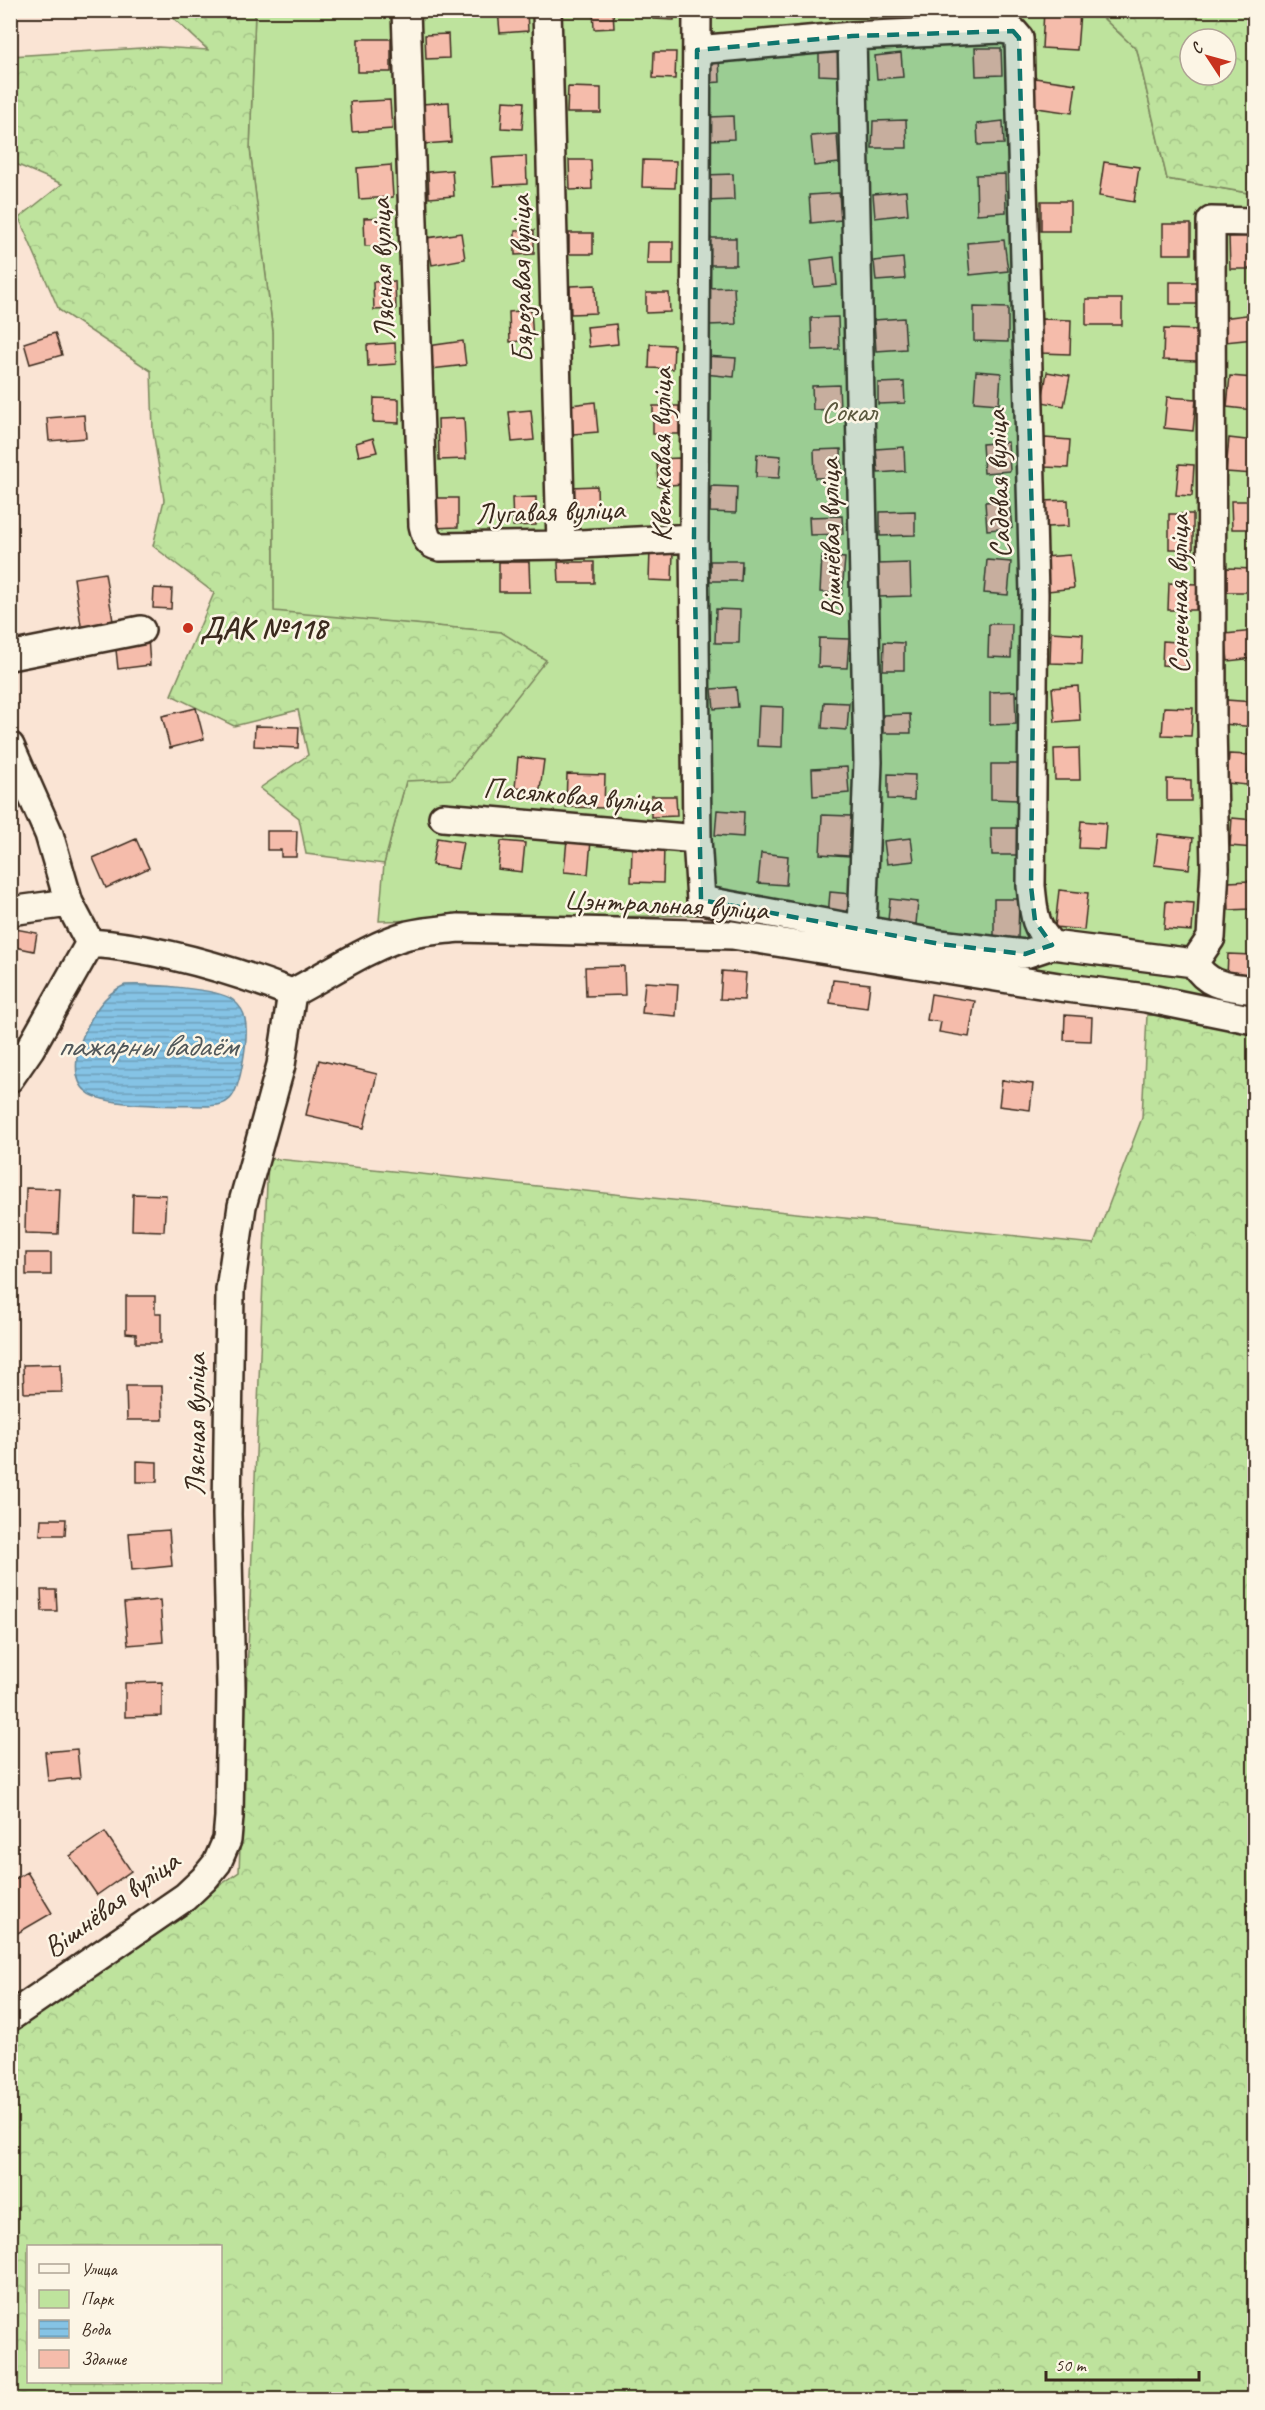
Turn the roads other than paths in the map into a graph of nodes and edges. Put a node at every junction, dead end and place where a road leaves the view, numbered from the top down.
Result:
1 (406, 10) edge
2 (547, 10) edge
3 (697, 10) edge
4 (852, 36) junction
5 (697, 50) junction
6 (1254, 222) edge
7 (423, 525) joint
8 (694, 538) junction
9 (561, 545) junction
10 (141, 630) dead end
11 (10, 656) edge
12 (10, 746) edge
13 (443, 817) dead end
14 (697, 839) junction
15 (69, 903) junction
16 (10, 911) edge
17 (862, 930) junction
18 (90, 943) junction
19 (1052, 945) junction
20 (1152, 959) junction
21 (1194, 963) junction
22 (1254, 990) edge
23 (292, 993) junction
24 (1146, 998) junction
25 (1254, 1020) edge
26 (10, 1078) edge
27 (217, 1863) joint
28 (10, 2017) edge

1 - 7 street, Лясная вуліца
2 - 9 street, Бярозавая вуліца
3 - 5 street, Кветкавая вуліца
4 - 5 street
4 - 17 street, Вішнёвая вуліца
4 - 19 street, Садовая вуліца
5 - 8 street, Кветкавая вуліца
6 - 21 street, Сонечная вуліца
7 - 9 street, Лугавая вуліца
8 - 9 street, Лугавая вуліца
8 - 14 street, Кветкавая вуліца
10 - 11 street
12 - 15 street
13 - 14 street, Пасялковая вуліца
14 - 17 street, Кветкавая вуліца
15 - 16 street
15 - 18 street
17 - 19 street
18 - 23 street
18 - 26 street
19 - 20 street
20 - 21 street
20 - 24 street
21 - 22 street
23 - 24 street, Цэнтральная вуліца
23 - 27 street, Лясная вуліца
24 - 25 street, Цэнтральная вуліца
27 - 28 street, Вішнёвая вуліца

